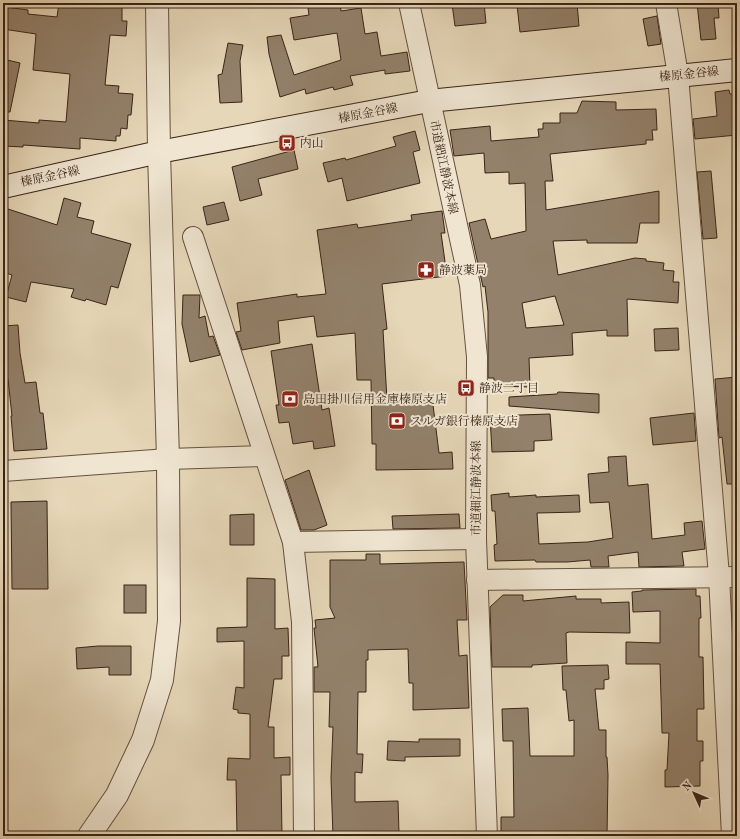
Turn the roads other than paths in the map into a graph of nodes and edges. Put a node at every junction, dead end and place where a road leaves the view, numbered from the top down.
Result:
1 (157, 3) edge
2 (408, 3) edge
3 (666, 3) edge
4 (737, 70) edge
5 (678, 75) junction
6 (429, 101) junction
7 (159, 152) junction
8 (3, 186) edge
9 (193, 237) dead end
10 (263, 456) junction
11 (168, 459) junction
12 (3, 471) edge
13 (476, 540) junction
14 (293, 542) junction
15 (728, 576) edge
16 (477, 580) junction
17 (89, 836) edge
18 (304, 836) edge
19 (487, 836) edge
20 (732, 836) edge

1 - 7 street
2 - 6 street, 市道細江静波本線
3 - 5 street
4 - 5 street, 榛原金谷線
5 - 6 street, 榛原金谷線
5 - 15 street
6 - 7 street, 榛原金谷線
6 - 13 street, 市道細江静波本線
7 - 8 street, 榛原金谷線
7 - 11 street
9 - 10 street
10 - 11 street
10 - 14 street
11 - 12 street
11 - 17 street
13 - 14 street
13 - 16 street, 市道細江静波本線
14 - 18 street
15 - 16 street
15 - 20 street
16 - 19 street, 市道細江静波本線

